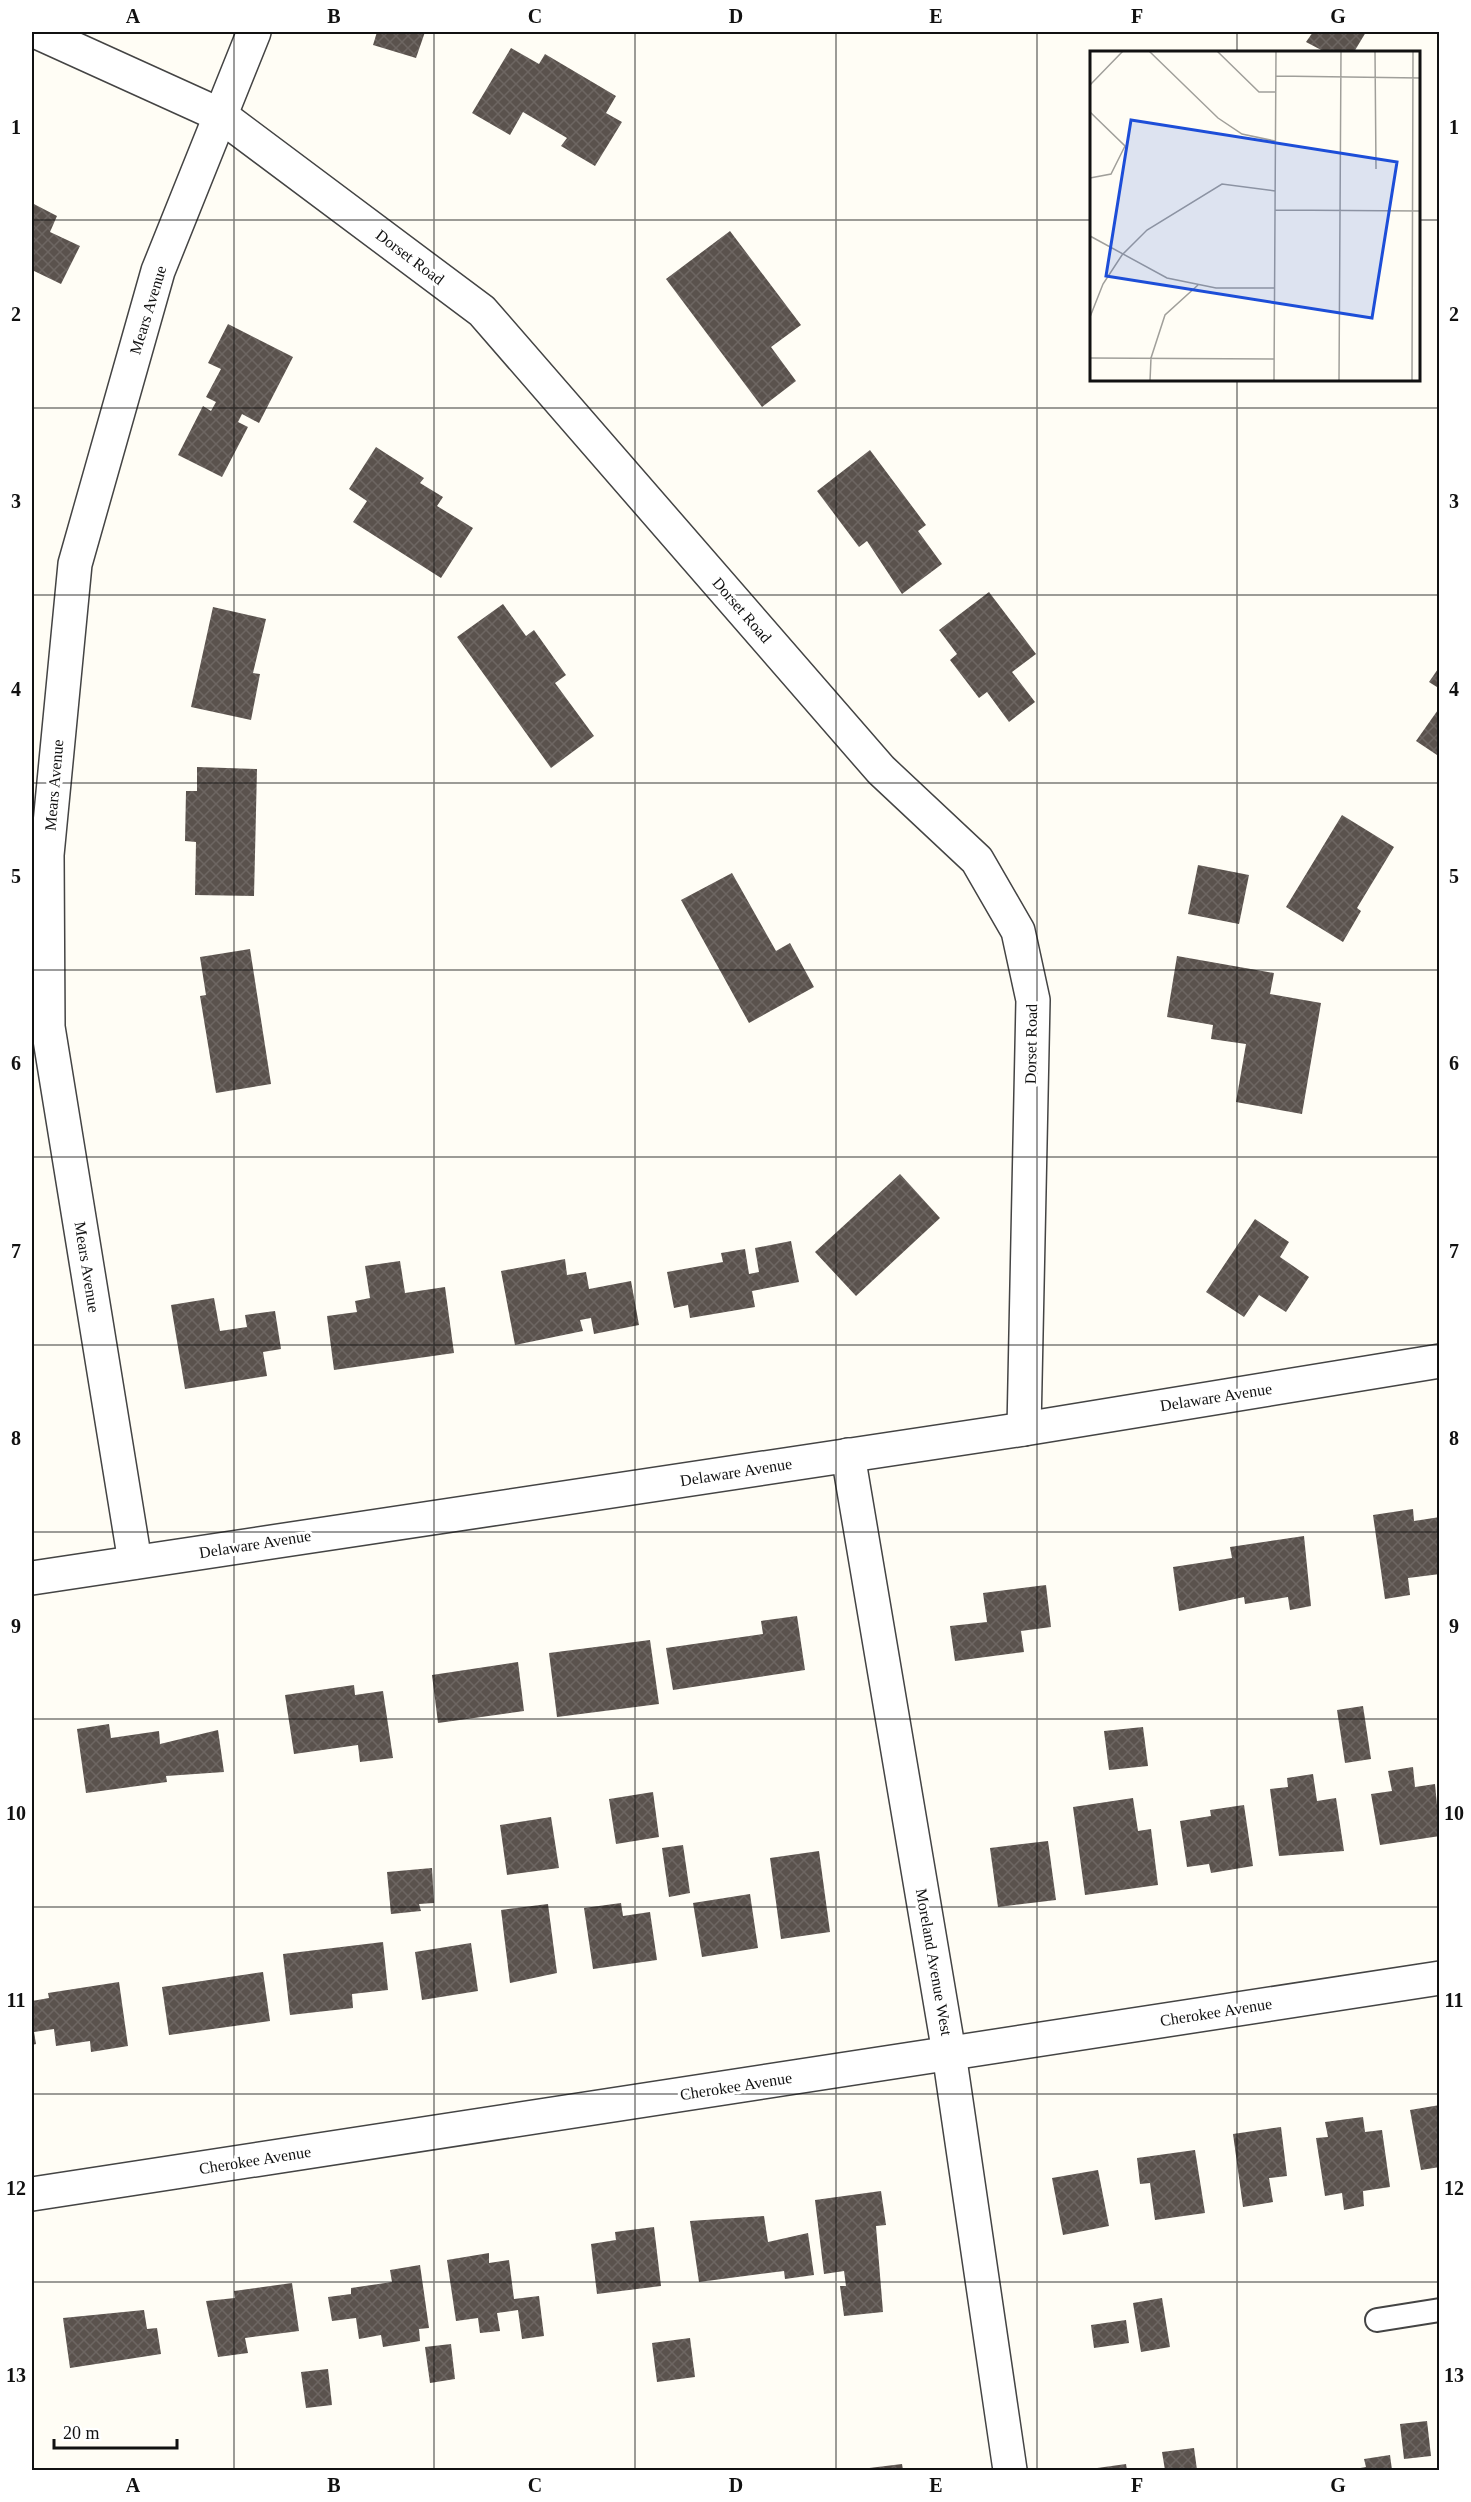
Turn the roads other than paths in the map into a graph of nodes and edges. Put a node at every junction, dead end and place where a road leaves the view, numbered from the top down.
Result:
1 (37, 32) edge
2 (254, 32) edge
3 (220, 115) junction
4 (39, 846) edge
5 (1440, 1361) edge
6 (1024, 1429) junction
7 (849, 1455) junction
8 (135, 1562) junction
9 (32, 1578) edge
10 (1440, 1978) edge
11 (950, 2053) junction
12 (32, 2194) edge
13 (1440, 2310) edge
14 (1377, 2320) dead end
15 (1010, 2470) edge

1 - 3 street, Dorset Road
2 - 3 street, Mears Avenue
3 - 4 street, Mears Avenue
3 - 6 street, Dorset Road
4 - 8 street, Mears Avenue
5 - 6 street, Delaware Avenue
6 - 7 street, Delaware Avenue
7 - 8 street, Delaware Avenue
7 - 11 street, Moreland Avenue West
8 - 9 street, Delaware Avenue
10 - 11 street, Cherokee Avenue
11 - 12 street, Cherokee Avenue
11 - 15 street, Moreland Avenue West
13 - 14 lane

